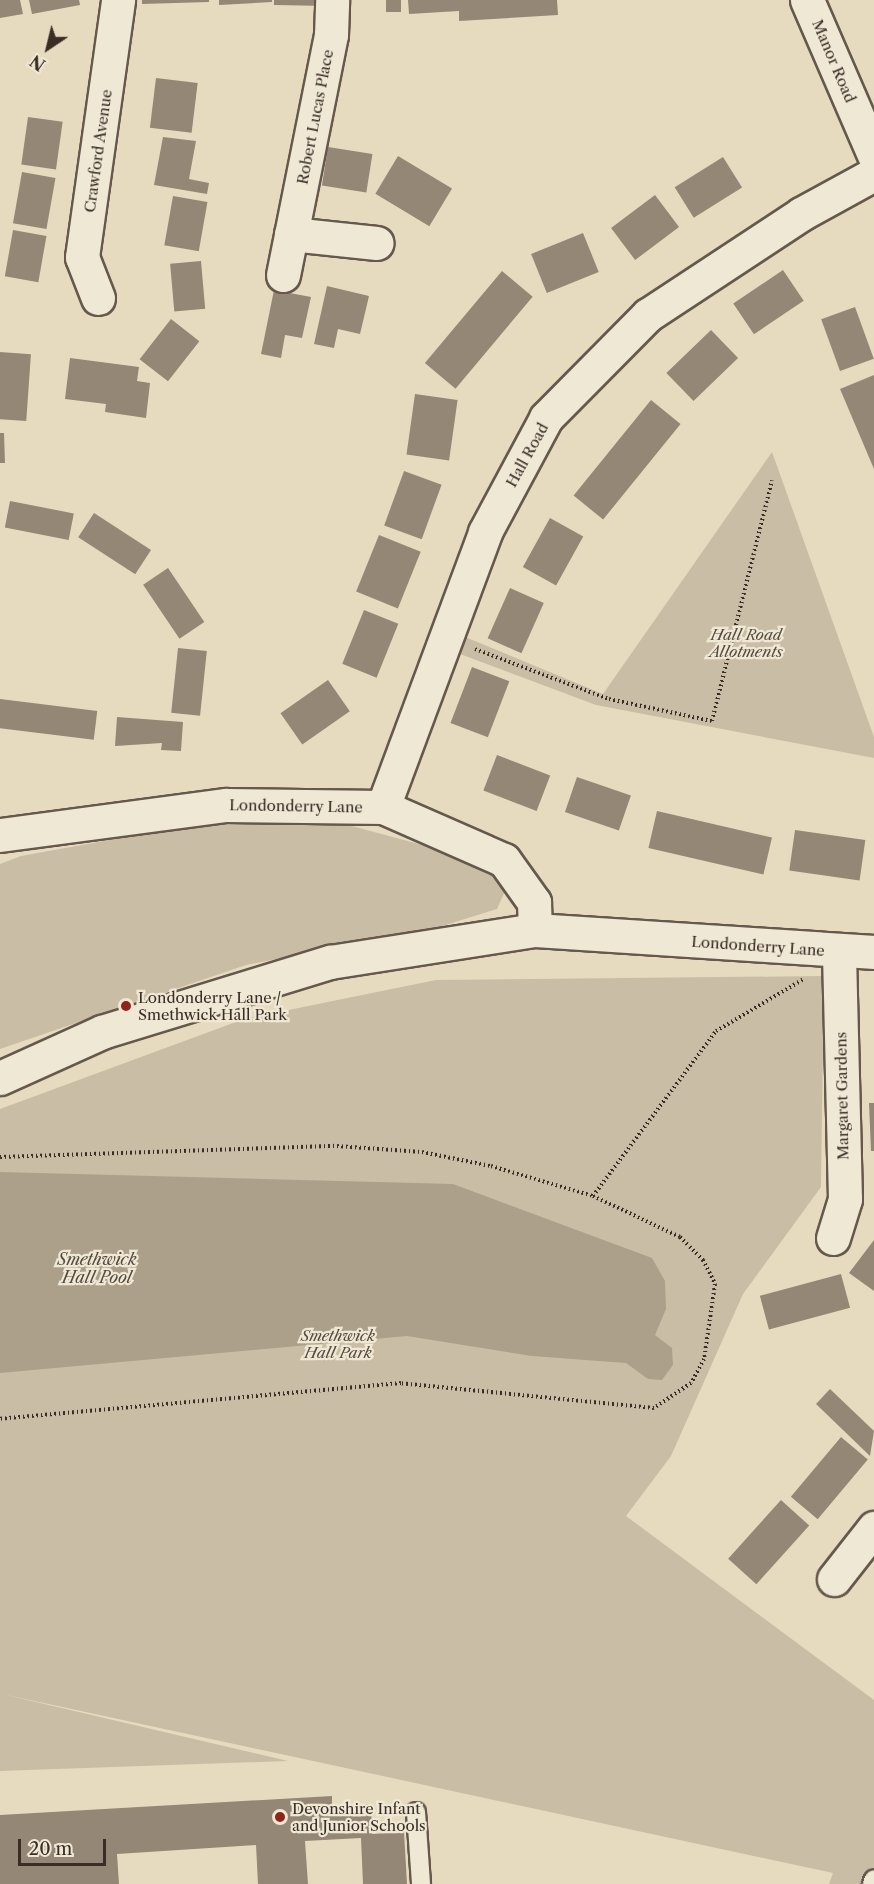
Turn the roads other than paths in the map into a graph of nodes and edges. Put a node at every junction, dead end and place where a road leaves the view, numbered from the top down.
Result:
1 (118, 0) edge
2 (332, 0) edge
3 (807, 0) edge
4 (874, 155) edge
5 (874, 174) edge
6 (291, 234) junction
7 (377, 243) dead end
8 (283, 275) dead end
9 (98, 298) dead end
10 (383, 807) junction
11 (0, 835) edge
12 (535, 930) junction
13 (839, 952) junction
14 (874, 952) edge
15 (0, 1078) edge
16 (833, 1238) dead end
17 (874, 1528) edge
18 (834, 1579) dead end
19 (416, 1812) dead end
20 (874, 1879) edge
21 (421, 1884) edge
22 (872, 1884) edge

1 - 9 street, Crawford Avenue
2 - 6 street, Robert Lucas Place
3 - 4 street, Manor Road
5 - 10 street, Hall Road
6 - 7 street
6 - 8 street, Robert Lucas Place
10 - 11 street, Londonderry Lane
10 - 12 street, Londonderry Lane
12 - 13 street, Londonderry Lane
12 - 15 street, Londonderry Lane
13 - 14 street, Londonderry Lane
13 - 16 street, Margaret Gardens
17 - 18 street
19 - 21 lane
20 - 22 lane

